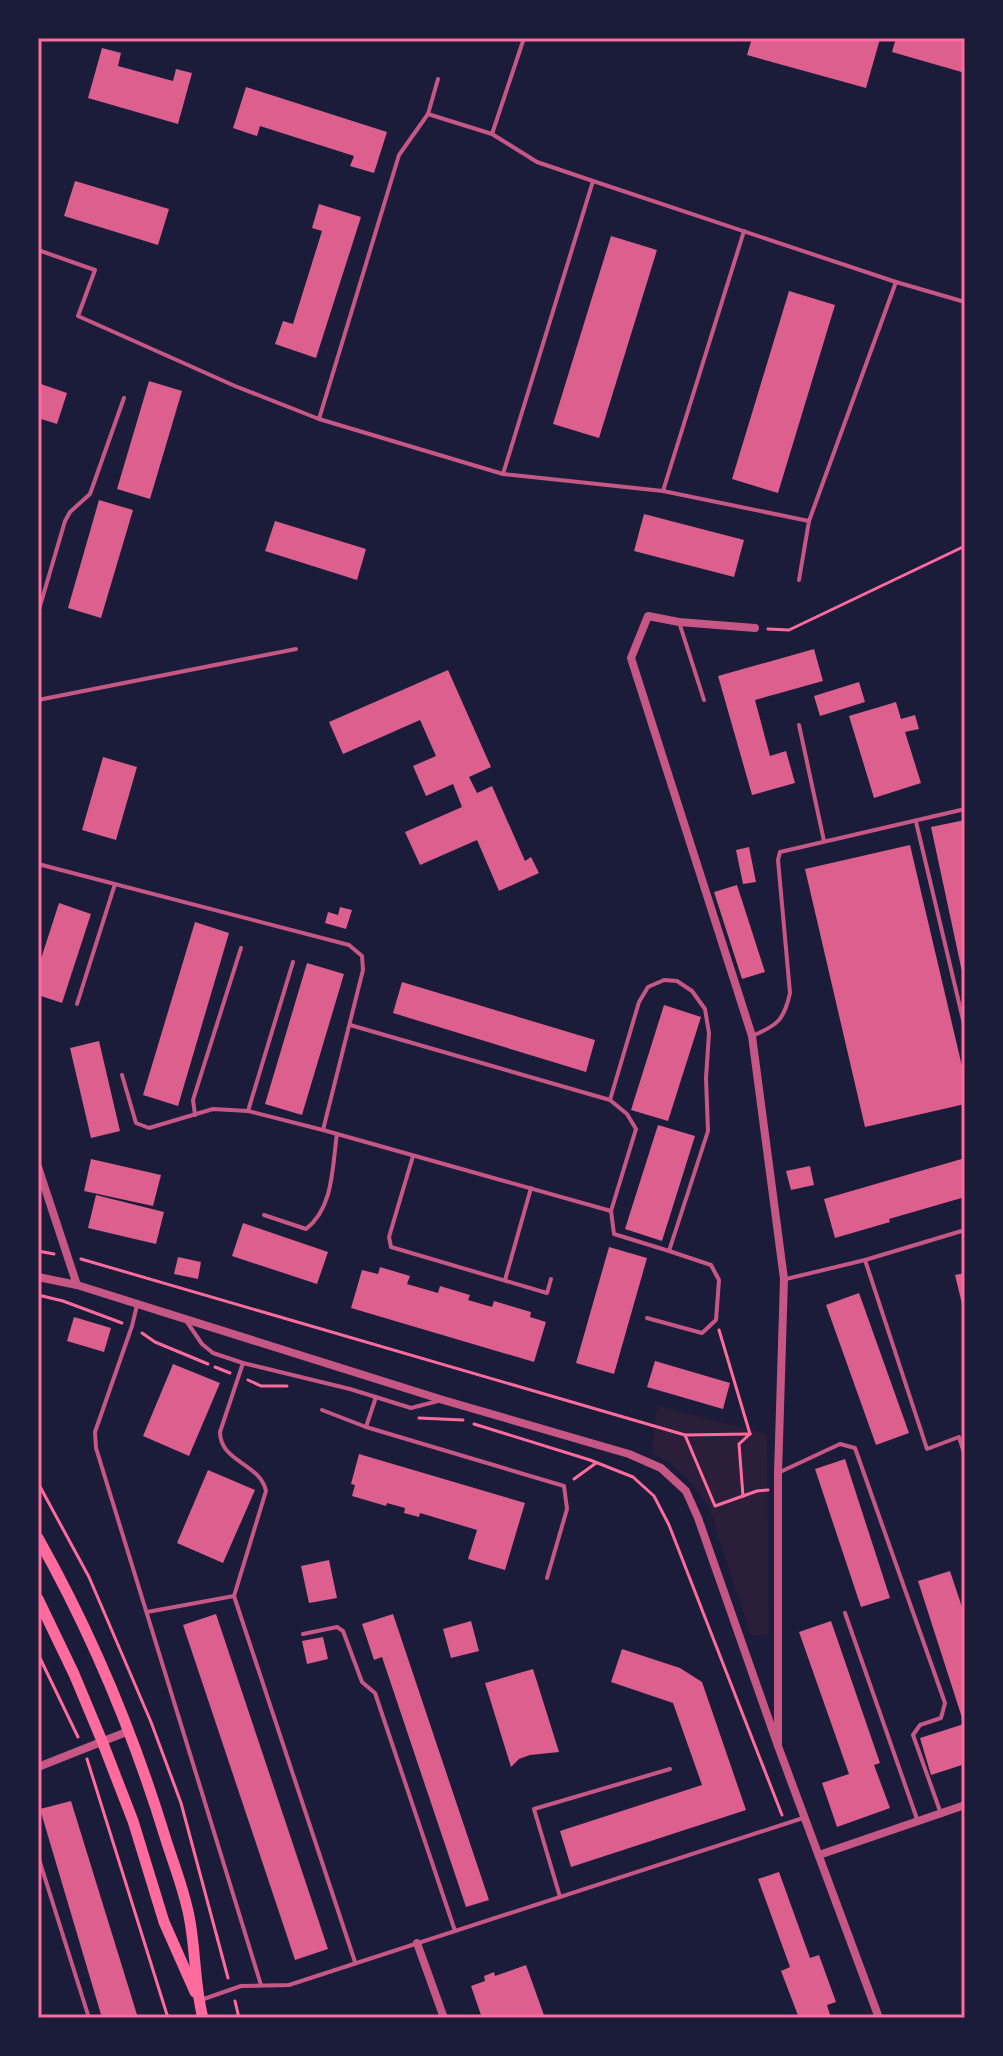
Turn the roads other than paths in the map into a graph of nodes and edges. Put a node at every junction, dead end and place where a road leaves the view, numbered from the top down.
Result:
1 (524, 38) edge
2 (438, 79) dead end
3 (428, 114) junction
4 (492, 134) junction
5 (593, 181) junction
6 (744, 231) junction
7 (38, 250) edge
8 (896, 282) junction
9 (965, 302) edge
10 (124, 398) dead end
11 (319, 419) junction
12 (503, 474) junction
13 (663, 491) junction
14 (809, 521) junction
15 (799, 580) dead end
16 (38, 613) edge
17 (679, 622) junction
18 (755, 628) road end
19 (296, 649) dead end
20 (38, 700) edge
21 (704, 700) dead end
22 (799, 725) dead end
23 (965, 809) edge
24 (916, 822) junction
25 (824, 841) junction
26 (38, 864) edge
27 (115, 884) junction
28 (241, 948) dead end
29 (293, 962) dead end
30 (77, 1004) dead end
31 (350, 1025) junction
32 (965, 1028) edge
33 (752, 1036) junction
34 (122, 1075) dead end
35 (610, 1100) junction
36 (248, 1111) junction
37 (195, 1115) junction
38 (323, 1130) junction
39 (337, 1134) junction
40 (413, 1156) junction
41 (38, 1167) edge
42 (531, 1188) junction
43 (611, 1211) junction
44 (264, 1215) dead end
45 (965, 1230) edge
46 (669, 1251) junction
47 (865, 1260) junction
48 (38, 1277) edge
49 (551, 1279) dead end
50 (784, 1279) junction
51 (505, 1280) junction
52 (77, 1285) junction
53 (137, 1305) junction
54 (647, 1318) dead end
55 (185, 1320) junction
56 (243, 1363) junction
57 (376, 1397) junction
58 (443, 1400) junction
59 (322, 1410) dead end
60 (366, 1427) junction
61 (965, 1456) edge
62 (778, 1473) junction
63 (38, 1538) edge
64 (547, 1578) dead end
65 (234, 1596) junction
66 (38, 1599) edge
67 (147, 1612) junction
68 (845, 1613) dead end
69 (303, 1634) dead end
70 (129, 1731) junction
71 (102, 1741) junction
72 (778, 1746) junction
73 (38, 1767) edge
74 (670, 1769) dead end
75 (965, 1805) edge
76 (940, 1814) junction
77 (805, 1817) junction
78 (918, 1821) junction
79 (819, 1855) junction
80 (38, 1856) edge
81 (560, 1897) junction
82 (455, 1931) junction
83 (417, 1943) junction
84 (355, 1963) junction
85 (261, 1985) junction
86 (199, 2001) junction
87 (89, 2018) edge
88 (203, 2018) edge
89 (444, 2018) edge
90 (879, 2018) edge

1 - 4 lane
2 - 3 lane
3 - 4 lane
3 - 11 lane
4 - 5 lane
5 - 6 lane
5 - 12 lane
6 - 8 lane
6 - 13 lane
7 - 11 lane
8 - 9 lane
8 - 14 lane
10 - 16 lane
11 - 12 lane
12 - 13 lane
13 - 14 lane
14 - 15 lane
17 - 18 street
17 - 21 lane
17 - 33 street
19 - 20 lane
22 - 25 lane
23 - 24 lane
24 - 25 lane
24 - 32 lane
25 - 33 lane
26 - 27 lane
27 - 30 lane
27 - 31 lane
28 - 37 lane
29 - 36 lane
31 - 35 lane
31 - 38 lane
33 - 50 street
34 - 37 lane
35 - 43 lane
35 - 46 lane
36 - 37 lane
36 - 38 lane
38 - 39 lane
39 - 40 lane
39 - 44 lane
40 - 42 lane
40 - 51 lane
41 - 52 street
42 - 43 lane
42 - 51 lane
43 - 46 lane
45 - 47 lane
46 - 54 lane
47 - 50 lane
47 - 61 lane
48 - 52 street
49 - 51 lane
50 - 62 street
52 - 53 street
53 - 55 street
53 - 67 lane
55 - 56 lane
55 - 58 street
56 - 57 lane
56 - 65 lane
57 - 58 lane
57 - 60 lane
58 - 72 street
59 - 60 lane
60 - 64 lane
62 - 72 street
62 - 76 lane
63 - 70 main road
65 - 67 lane
65 - 84 lane
66 - 71 main road
67 - 85 lane
68 - 78 lane
69 - 82 lane
70 - 71 street
70 - 86 main road
71 - 73 street
71 - 86 main road
72 - 77 street
74 - 81 lane
75 - 76 street
76 - 78 street
77 - 79 street
77 - 81 lane
78 - 79 street
79 - 90 street
80 - 87 lane
81 - 82 lane
82 - 83 lane
83 - 84 lane
83 - 89 street
84 - 85 lane
85 - 86 lane
86 - 88 main road

